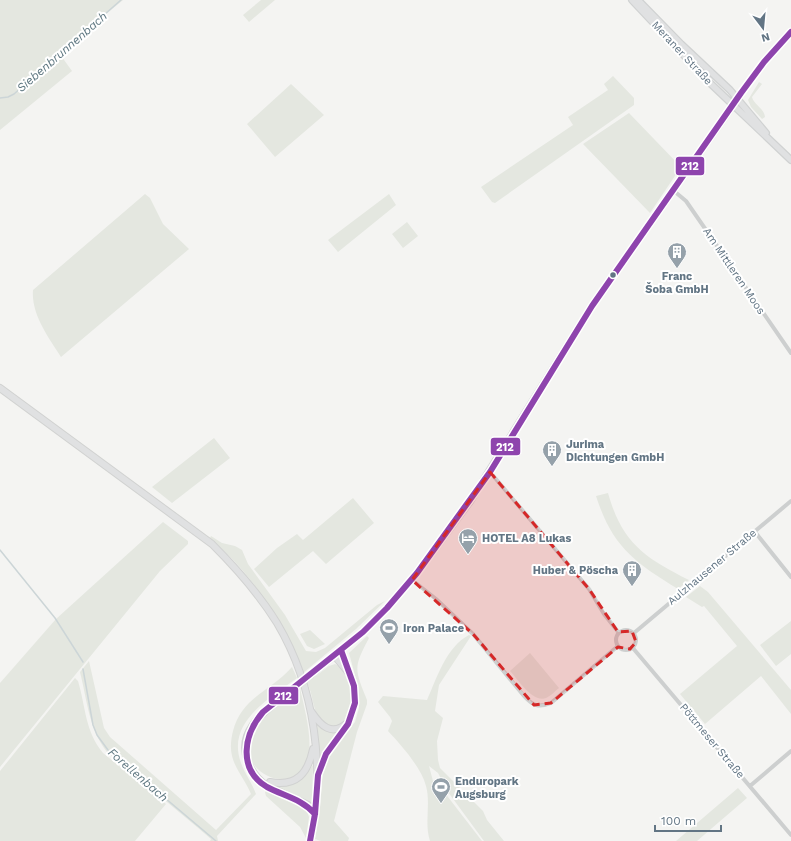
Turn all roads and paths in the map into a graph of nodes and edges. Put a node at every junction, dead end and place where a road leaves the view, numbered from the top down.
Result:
1 (632, 0) edge
2 (638, 0) edge
3 (791, 32) edge
4 (738, 98) junction
5 (733, 105) junction
6 (772, 141) junction
7 (791, 160) edge
8 (674, 191) junction
9 (791, 353) edge
10 (0, 388) edge
11 (490, 472) junction
12 (791, 501) edge
13 (755, 532) junction
14 (791, 577) edge
15 (412, 580) junction
16 (619, 632) junction
17 (634, 633) junction
18 (618, 646) junction
19 (632, 647) junction
20 (341, 650) junction
21 (334, 656) junction
22 (350, 674) junction
23 (309, 708) junction
24 (350, 719) junction
25 (314, 741) junction
26 (791, 751) edge
27 (318, 775) junction
28 (268, 784) junction
29 (750, 786) junction
30 (315, 814) junction
31 (791, 835) edge
32 (310, 841) edge

1 - 5 main road, Meraner Straße
2 - 4 main road, Meraner Straße
3 - 4 street
4 - 5 main road
4 - 6 main road, Meraner Straße
5 - 6 main road, Meraner Straße
5 - 8 main road
6 - 7 main road
8 - 9 street, Am Mittleren Moos
8 - 11 main road
10 - 23 main road
11 - 15 main road
11 - 16 street
12 - 13 street, Aulzhausener Straße
13 - 14 street
13 - 17 street, Aulzhausener Straße
15 - 18 street
15 - 20 main road
16 - 17 street
16 - 18 street
17 - 19 street
18 - 19 street
19 - 29 street, Pöttmeser Straße
20 - 21 main road
20 - 22 main road
21 - 22 main road
21 - 28 main road, bridge
22 - 24 main road
23 - 24 main road
23 - 25 main road
24 - 27 main road
25 - 27 main road
25 - 28 main road
26 - 29 street
27 - 30 main road
28 - 30 main road
29 - 31 street, Pöttmeser Straße
30 - 32 main road

